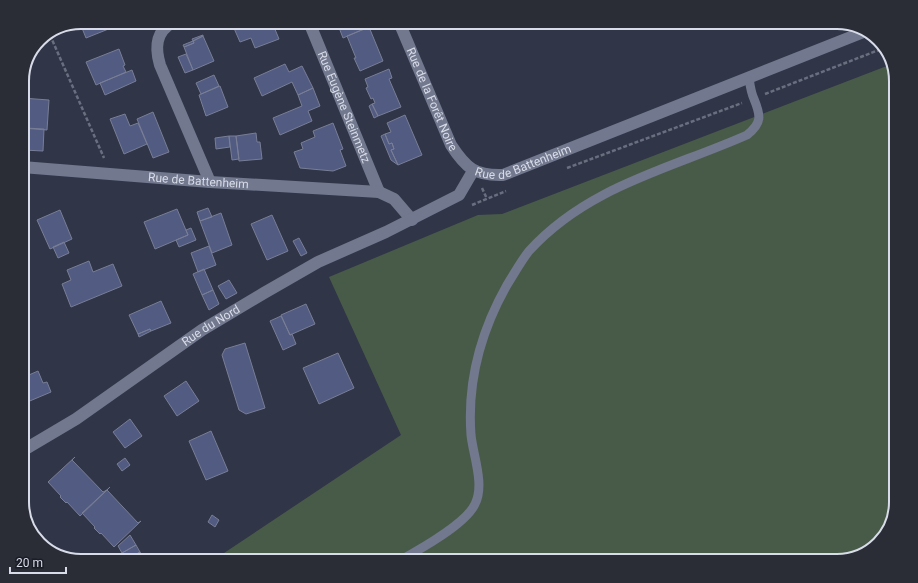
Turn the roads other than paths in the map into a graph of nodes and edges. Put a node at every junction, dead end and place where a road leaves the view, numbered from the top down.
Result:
1 (163, 29) edge
2 (312, 29) edge
3 (403, 29) edge
4 (859, 34) edge
5 (749, 78) junction
6 (29, 168) edge
7 (473, 171) junction
8 (210, 182) junction
9 (379, 192) junction
10 (412, 220) junction
11 (29, 447) edge
12 (411, 554) edge

1 - 8 street
2 - 9 street, Rue Eugène Steinmetz
3 - 7 street, Rue de la Forêt Noire
4 - 5 street, Rue de Battenheim
5 - 7 street, Rue de Battenheim
5 - 12 lane
6 - 8 street, Rue de Battenheim
7 - 10 street, Rue de Battenheim
8 - 9 street, Rue de Battenheim
9 - 10 street, Rue de Battenheim
10 - 11 street, Rue du Nord

